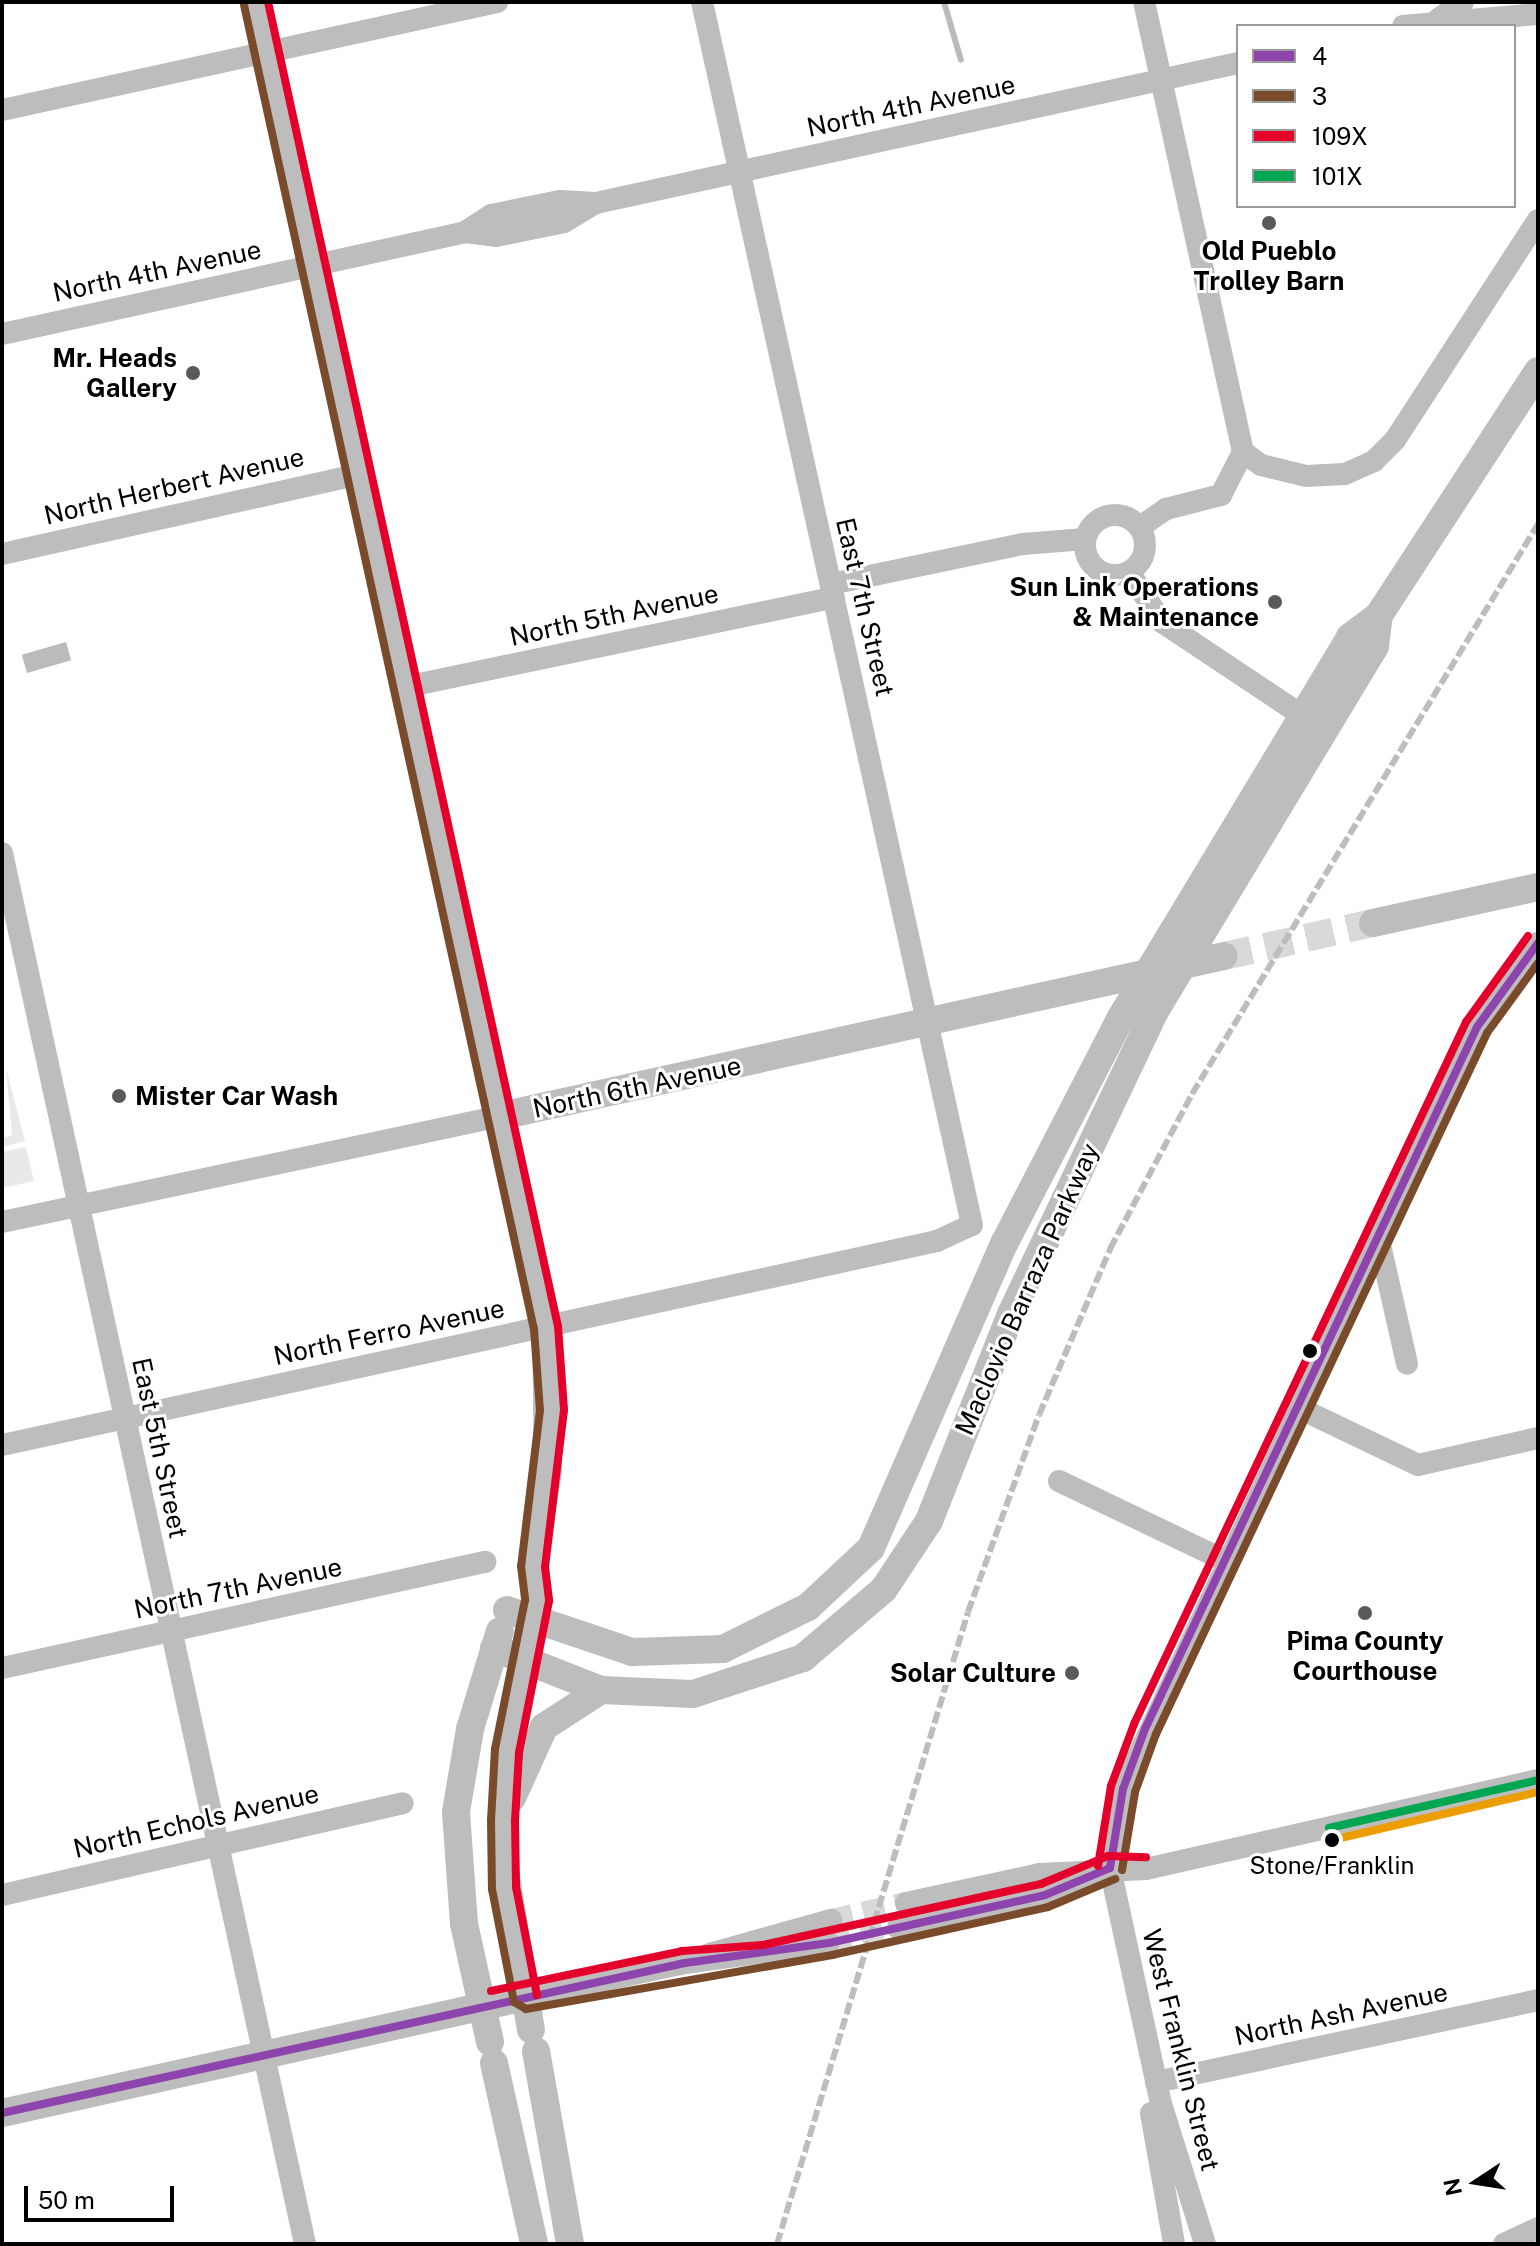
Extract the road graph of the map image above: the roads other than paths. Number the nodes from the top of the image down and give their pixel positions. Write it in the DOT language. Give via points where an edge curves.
graph roads {
  1 [pos="256,2"];
  2 [pos="497,2"];
  3 [pos="702,2"];
  4 [pos="1144,2"];
  5 [pos="1463,2"];
  6 [pos="1538,14"];
  7 [pos="1438,19"];
  8 [pos="1413,24"];
  9 [pos="267,52"];
  10 [pos="1236,63"];
  11 [pos="1160,80"];
  12 [pos="2,110"];
  13 [pos="740,172"];
  14 [pos="1538,220"];
  15 [pos="314,265"];
  16 [pos="2,334"];
  17 [pos="1538,371"];
  18 [pos="1243,452"];
  19 [pos="359,474"];
  20 [pos="1140,527"];
  21 [pos="1085,539"];
  22 [pos="2,554"];
  23 [pos="1129,572"];
  24 [pos="833,591"];
  25 [pos="1379,615"];
  26 [pos="405,687"];
  27 [pos="1300,714"];
  28 [pos="2,853"];
  29 [pos="1538,887"];
  30 [pos="1373,923"];
  31 [pos="1538,943"];
  32 [pos="1224,956"];
  33 [pos="1538,972"];
  34 [pos="1509,979"];
  35 [pos="928,1020"];
  36 [pos="501,1116"];
  37 [pos="81,1205"];
  38 [pos="2,1222"];
  39 [pos="972,1225"];
  40 [pos="1378,1236"];
  41 [pos="546,1327"];
  42 [pos="1407,1364"];
  43 [pos="1299,1408"];
  44 [pos="126,1419"];
  45 [pos="1538,1438"];
  46 [pos="2,1445"];
  47 [pos="1059,1481"];
  48 [pos="1224,1560"];
  49 [pos="486,1562"];
  50 [pos="520,1614"];
  51 [pos="171,1632"];
  52 [pos="494,1648"];
  53 [pos="524,1660"];
  54 [pos="2,1668"];
  55 [pos="601,1690"];
  56 [pos="1538,1780"];
  57 [pos="403,1803"];
  58 [pos="503,1821"];
  59 [pos="218,1843"];
  60 [pos="1110,1868"];
  61 [pos="2,1895"];
  62 [pos="906,1903"];
  63 [pos="831,1920"];
  64 [pos="898,1928"];
  65 [pos="829,1943"];
  66 [pos="685,1963"];
  67 [pos="525,1997"];
  68 [pos="1538,2000"];
  69 [pos="482,2007"];
  70 [pos="1141,2012"];
  71 [pos="265,2054"];
  72 [pos="1156,2082"];
  73 [pos="2,2113"];
  74 [pos="1538,2228"];
  75 [pos="305,2244"];
  76 [pos="534,2244"];
  77 [pos="570,2244"];
  78 [pos="1174,2244"];
  79 [pos="1205,2244"];
  80 [pos="1504,2244"];
  1 -- 9 [label="main road"];
  2 -- 9 [label="street"];
  3 -- 13 [label="street, East 7th Street"];
  4 -- 11 [label="street"];
  5 -- 7 [label="street"];
  6 -- 7 [label="street" via="1497,22"];
  7 -- 8 [label="street"];
  9 -- 12 [label="street"];
  9 -- 15 [label="main road"];
  10 -- 11 [label="street, North 4th Avenue"];
  11 -- 13 [label="street, North 4th Avenue"];
  11 -- 18 [label="street"];
  13 -- 15 [label="street, North 4th Avenue" via="596,203 564,222 496,236 465,232"];
  13 -- 24 [label="street, East 7th Street"];
  14 -- 18 [label="street" via="1395,440 1374,461 1329,477 1285,473"];
  15 -- 16 [label="street, North 4th Avenue"];
  15 -- 19 [label="main road"];
  17 -- 25 [label="main road, Maclovio Barraza Parkway"];
  18 -- 20 [label="street" via="1221,495 1166,509"];
  19 -- 22 [label="street, North Herbert Avenue"];
  19 -- 26 [label="main road"];
  20 -- 21 [label="street" via="1113,514 1094,522"];
  20 -- 23 [label="street" via="1145,547"];
  21 -- 23 [label="street" via="1093,566 1110,575"];
  21 -- 24 [label="street, North 5th Avenue" via="1023,544"];
  23 -- 27 [label="street" via="1162,622"];
  24 -- 26 [label="street, North 5th Avenue"];
  24 -- 35 [label="street, East 7th Street"];
  25 -- 27 [label="main road, Maclovio Barraza Parkway" via="1350,637"];
  25 -- 55 [label="main road, Maclovio Barraza Parkway" via="1375,646 1155,1011 1011,1314 929,1521 884,1589 803,1658 762,1677 693,1694"];
  26 -- 36 [label="main road"];
  27 -- 50 [label="main road, Maclovio Barraza Parkway" via="1120,1019 1005,1242 885,1527 856,1566 808,1607 723,1649 632,1652"];
  28 -- 37 [label="street, East 5th Street"];
  29 -- 30 [label="main road"];
  31 -- 34 [label="street"];
  32 -- 35 [label="main road, North 6th Avenue"];
  33 -- 34 [label="street"];
  34 -- 40 [label="street" via="1477,1027"];
  35 -- 36 [label="main road, North 6th Avenue"];
  35 -- 39 [label="street, East 7th Street"];
  36 -- 37 [label="street, North 6th Avenue"];
  36 -- 41 [label="main road"];
  37 -- 38 [label="street, North 6th Avenue"];
  37 -- 44 [label="street, East 5th Street"];
  39 -- 41 [label="street, North Ferro Avenue" via="937,1241"];
  40 -- 42 [label="street"];
  40 -- 43 [label="street"];
  41 -- 44 [label="street, North Ferro Avenue"];
  41 -- 50 [label="main road" via="552,1410 533,1567"];
  43 -- 45 [label="street" via="1418,1465"];
  43 -- 48 [label="street"];
  44 -- 46 [label="street, North Ferro Avenue"];
  44 -- 51 [label="street, East 5th Street"];
  47 -- 48 [label="street"];
  48 -- 60 [label="street" via="1132,1760"];
  49 -- 51 [label="street, North 7th Avenue"];
  50 -- 52 [label="main road"];
  50 -- 53 [label="main road"];
  51 -- 54 [label="street, North 7th Avenue"];
  51 -- 59 [label="street, East 5th Street"];
  52 -- 53 [label="main road, Maclovio Barraza Parkway"];
  52 -- 69 [label="main road" via="470,1729 456,1812 457,1880"];
  53 -- 55 [label="main road, Maclovio Barraza Parkway"];
  53 -- 58 [label="main road"];
  55 -- 58 [label="main road" via="544,1727"];
  56 -- 60 [label="street" via="1146,1869"];
  57 -- 59 [label="street, North Echols Avenue"];
  58 -- 67 [label="main road" via="504,1888"];
  59 -- 61 [label="street, North Echols Avenue"];
  59 -- 71 [label="street, East 5th Street"];
  60 -- 62 [label="street" via="1040,1874"];
  60 -- 64 [label="street" via="1045,1895"];
  60 -- 70 [label="street, West Franklin Street"];
  63 -- 66 [label="street"];
  65 -- 66 [label="street"];
  66 -- 67 [label="street"];
  67 -- 69 [label="main road"];
  67 -- 77 [label="main road"];
  68 -- 72 [label="street, North Ash Avenue"];
  69 -- 71 [label="main road"];
  69 -- 76 [label="main road"];
  70 -- 72 [label="street, West Franklin Street"];
  70 -- 78 [label="street"];
  71 -- 73 [label="main road"];
  71 -- 75 [label="street, East 5th Street"];
  72 -- 79 [label="street, West Franklin Street"];
  74 -- 80 [label="street"];
}
